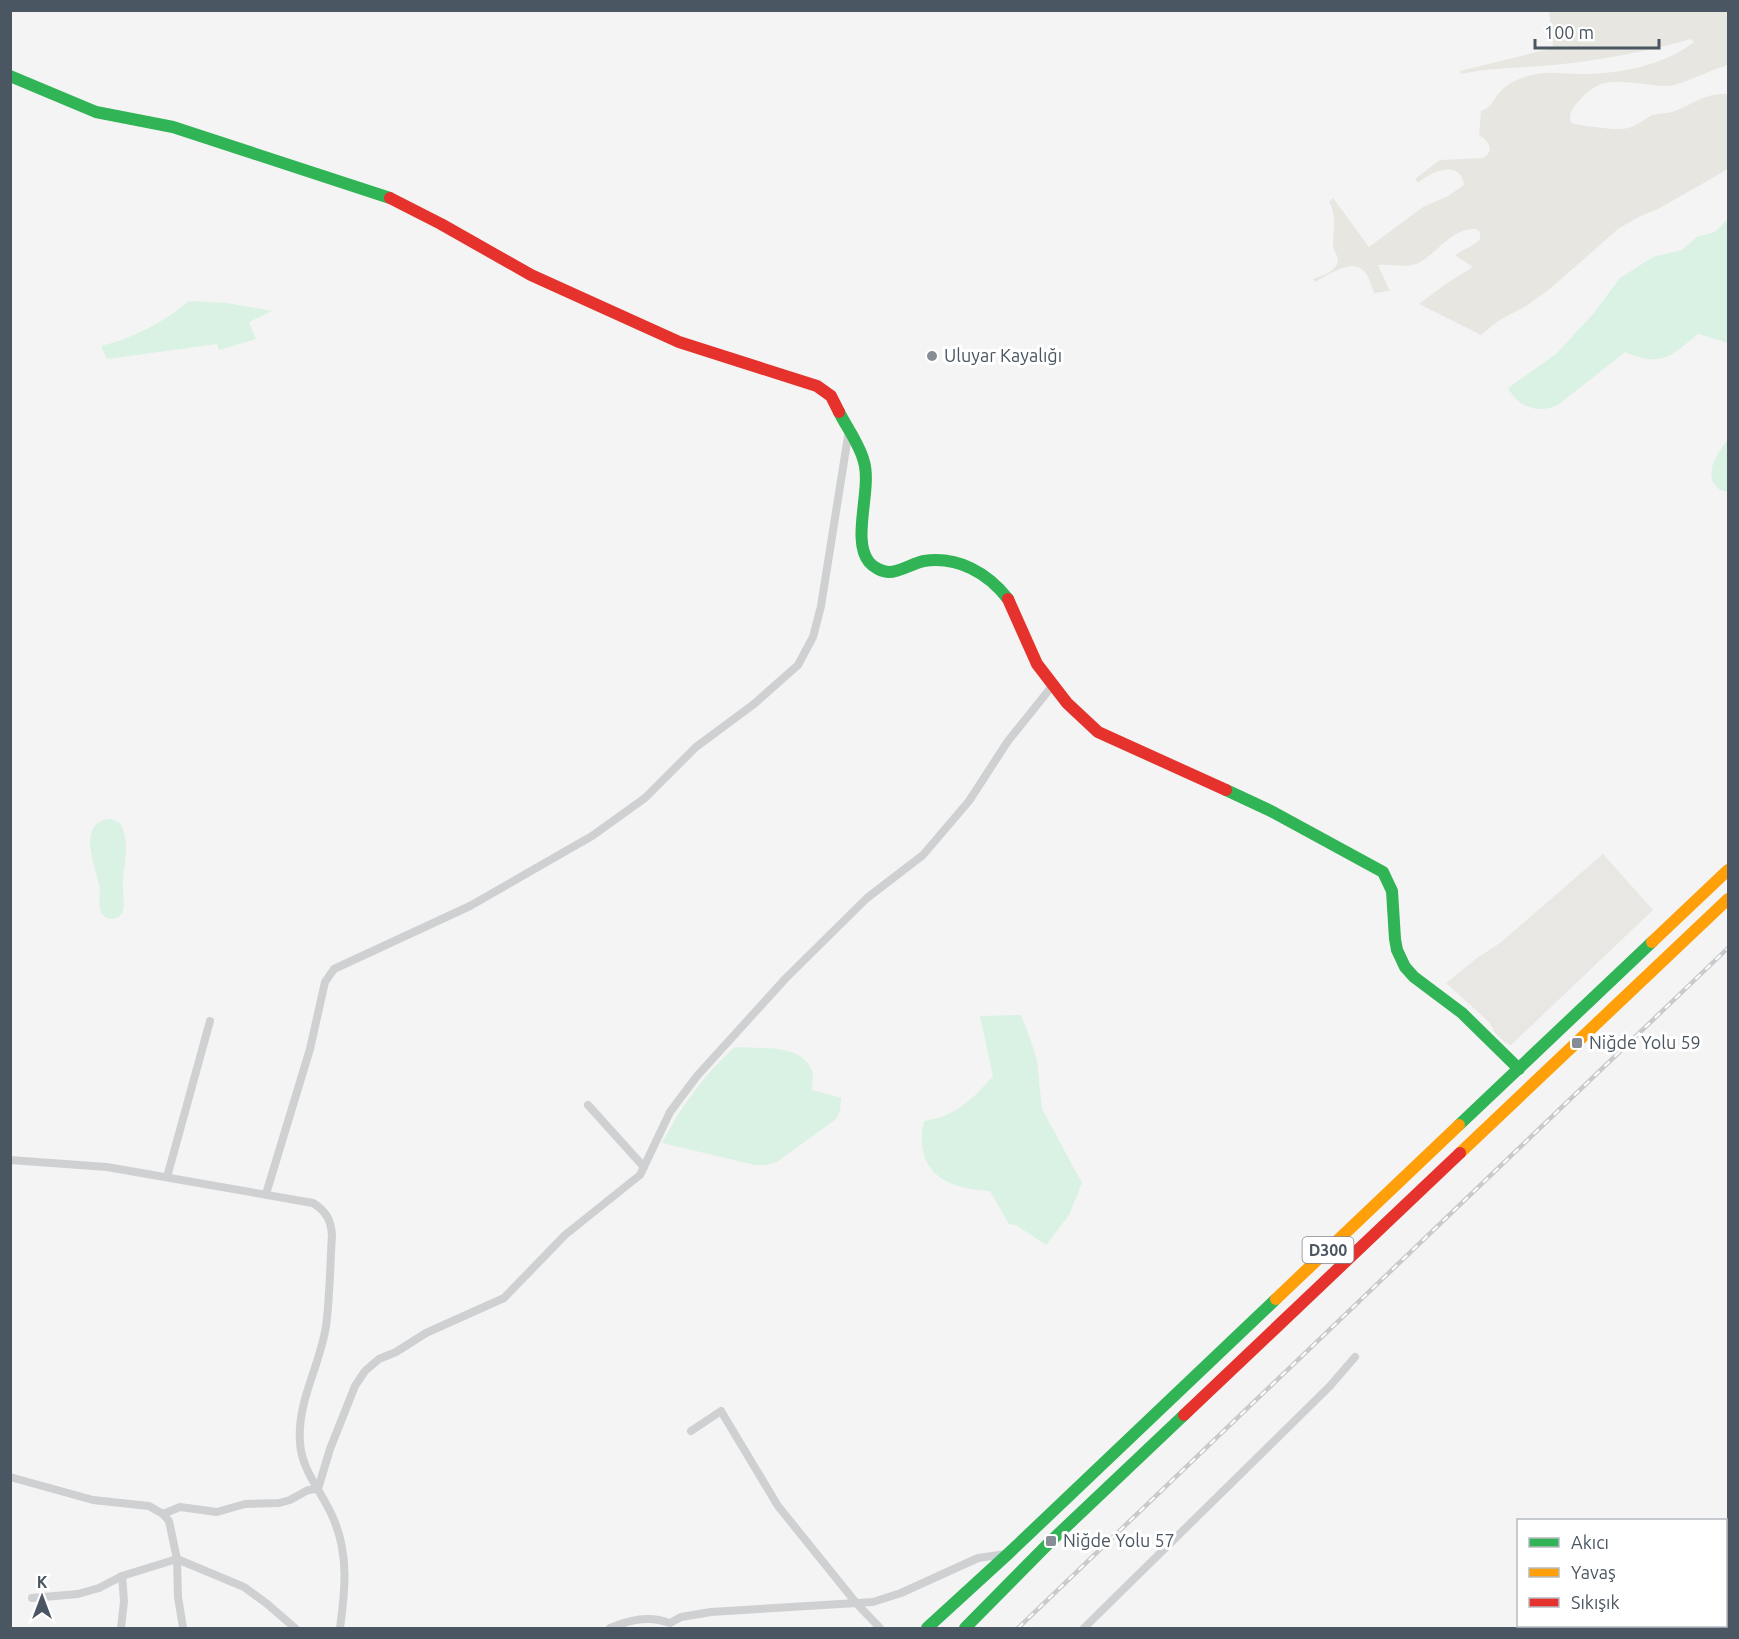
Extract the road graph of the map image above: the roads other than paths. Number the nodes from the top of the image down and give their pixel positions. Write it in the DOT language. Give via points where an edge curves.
graph roads {
  1 [pos="10,76"];
  2 [pos="849,430"];
  3 [pos="1053,685"];
  4 [pos="1728,870"];
  5 [pos="1728,899"];
  6 [pos="210,1021"];
  7 [pos="1519,1069"];
  8 [pos="588,1105"];
  9 [pos="10,1160"];
  10 [pos="644,1167"];
  11 [pos="168,1177"];
  12 [pos="266,1194"];
  13 [pos="1355,1357"];
  14 [pos="691,1431"];
  15 [pos="10,1477"];
  16 [pos="318,1489"];
  17 [pos="163,1514"];
  18 [pos="1009,1553"];
  19 [pos="177,1559"];
  20 [pos="122,1576"];
  21 [pos="32,1598"];
  22 [pos="857,1604"];
  23 [pos="670,1623"];
  24 [pos="291,1628"];
  25 [pos="121,1629"];
  26 [pos="183,1629"];
  27 [pos="340,1629"];
  28 [pos="610,1629"];
  29 [pos="679,1629"];
  30 [pos="880,1629"];
  31 [pos="927,1629"];
  32 [pos="965,1629"];
  33 [pos="1084,1629"];
  1 -- 2 [label="main road" via="96,112 173,127 389,198 531,275 679,342 817,386 831,396"];
  2 -- 3 [label="main road" via="864,461 867,487 861,512 862,537 868,561 889,572 924,561 952,561 975,569 997,585 1008,601 1037,664"];
  2 -- 12 [label="street" via="821,606 813,637 798,665 696,747 645,798 592,836 470,906 334,969 325,982 310,1049"];
  3 -- 7 [label="main road" via="1098,732 1271,811 1383,872 1391,884 1395,946 1401,962 1413,978 1442,997"];
  3 -- 10 [label="street" via="1008,741 969,801 923,855 867,898 755,1010 697,1076 670,1112"];
  4 -- 7 [label="main road, D300"];
  5 -- 32 [label="main road, D300" via="1051,1541"];
  6 -- 11 [label="street"];
  7 -- 18 [label="main road, D300"];
  8 -- 10 [label="street"];
  9 -- 11 [label="street" via="107,1167"];
  10 -- 16 [label="street" via="640,1175 565,1235 504,1298 426,1333 365,1371 355,1386"];
  11 -- 12 [label="street"];
  12 -- 16 [label="street" via="313,1203 331,1225 326,1328 300,1420 304,1464"];
  13 -- 33 [label="street"];
  14 -- 22 [label="street" via="721,1411 778,1506"];
  15 -- 17 [label="street" via="93,1500 149,1506"];
  16 -- 17 [label="street" via="279,1503 245,1504 217,1512 180,1507"];
  16 -- 27 [label="street" via="335,1521 345,1564"];
  17 -- 19 [label="street" via="169,1521"];
  18 -- 22 [label="street" via="978,1558 902,1593"];
  18 -- 31 [label="main road, D300"];
  19 -- 20 [label="street"];
  19 -- 24 [label="street" via="244,1587"];
  19 -- 26 [label="street"];
  20 -- 21 [label="street" via="78,1594"];
  20 -- 25 [label="street"];
  22 -- 23 [label="street" via="711,1612"];
  22 -- 30 [label="street"];
  23 -- 28 [label="street" via="638,1619"];
  23 -- 29 [label="street"];
}
